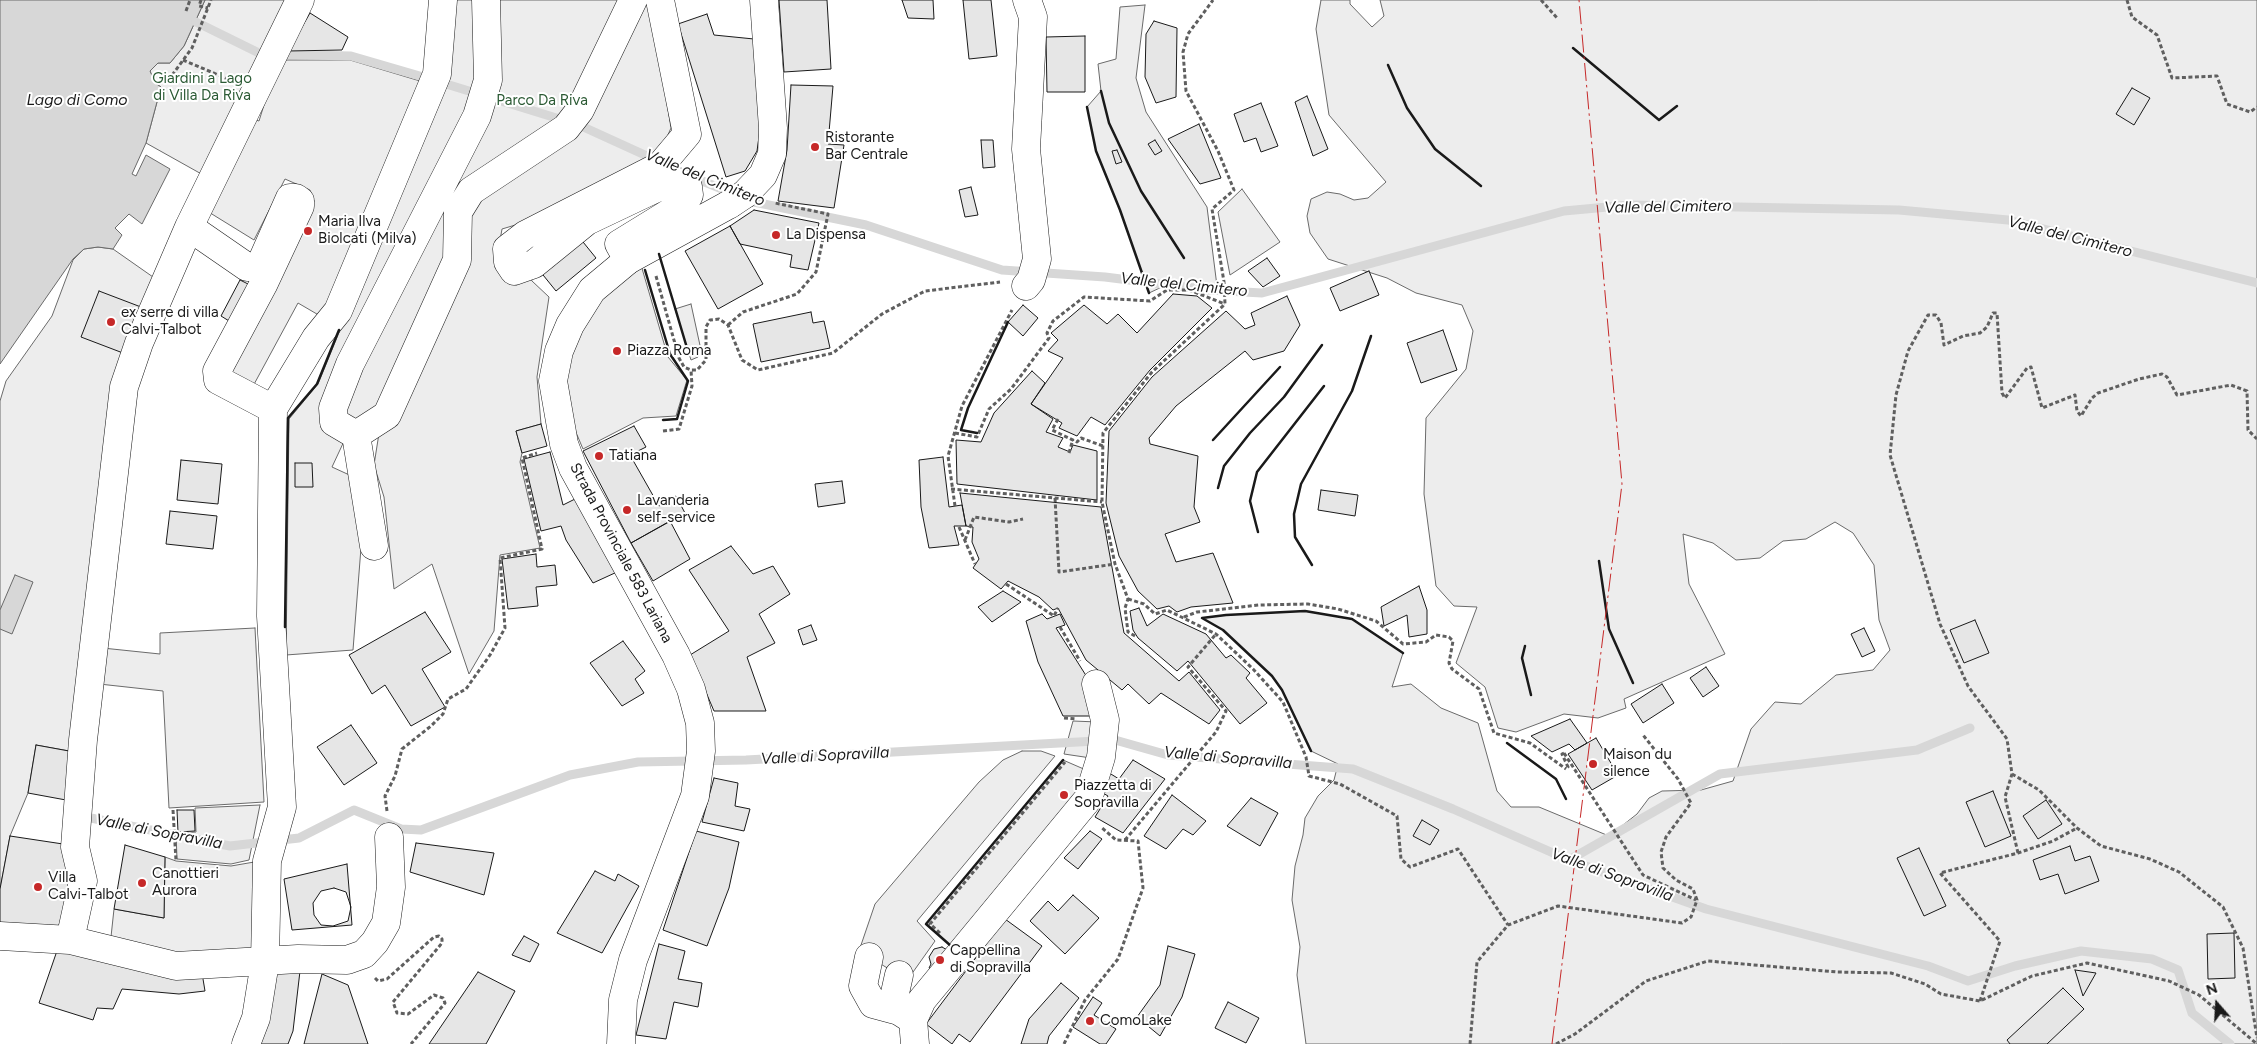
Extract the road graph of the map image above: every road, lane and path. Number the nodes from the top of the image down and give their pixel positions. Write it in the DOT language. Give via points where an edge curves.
graph roads {
  1 [pos="190,0"];
  2 [pos="201,0"];
  3 [pos="211,0"];
  4 [pos="300,0"];
  5 [pos="442,0"];
  6 [pos="486,0"];
  7 [pos="633,0"];
  8 [pos="660,0"];
  9 [pos="764,0"];
  10 [pos="1027,0"];
  11 [pos="1213,0"];
  12 [pos="1541,0"];
  13 [pos="2127,0"];
  14 [pos="208,8"];
  15 [pos="186,11"];
  16 [pos="1558,19"];
  17 [pos="183,60"];
  18 [pos="162,73"];
  19 [pos="231,81"];
  20 [pos="2257,107"];
  21 [pos="773,203"];
  22 [pos="189,228"];
  23 [pos="638,254"];
  24 [pos="1031,275"];
  25 [pos="1225,304"];
  26 [pos="728,325"];
  27 [pos="691,370"];
  28 [pos="272,409"];
  29 [pos="1058,419"];
  30 [pos="663,431"];
  31 [pos="955,433"];
  32 [pos="356,435"];
  33 [pos="1073,439"];
  34 [pos="2257,439"];
  35 [pos="1103,446"];
  36 [pos="1069,453"];
  37 [pos="522,458"];
  38 [pos="952,489"];
  39 [pos="1055,498"];
  40 [pos="1102,502"];
  41 [pos="955,506"];
  42 [pos="1023,518"];
  43 [pos="959,527"];
  44 [pos="965,540"];
  45 [pos="374,546"];
  46 [pos="975,564"];
  47 [pos="1115,564"];
  48 [pos="1006,584"];
  49 [pos="1128,599"];
  50 [pos="1058,608"];
  51 [pos="1184,617"];
  52 [pos="1060,627"];
  53 [pos="1216,634"];
  54 [pos="1135,636"];
  55 [pos="1096,684"];
  56 [pos="1643,735"];
  57 [pos="1065,762"];
  58 [pos="2012,774"];
  59 [pos="386,806"];
  60 [pos="1079,809"];
  61 [pos="173,810"];
  62 [pos="2077,828"];
  63 [pos="389,837"];
  64 [pos="1125,840"];
  65 [pos="2018,853"];
  66 [pos="176,861"];
  67 [pos="1697,900"];
  68 [pos="1508,925"];
  69 [pos="0,936"];
  70 [pos="70,940"];
  71 [pos="962,951"];
  72 [pos="868,957"];
  73 [pos="265,962"];
  74 [pos="370,974"];
  75 [pos="899,975"];
  76 [pos="1980,1000"];
  77 [pos="909,1025"];
  78 [pos="2257,1038"];
  79 [pos="246,1044"];
  80 [pos="411,1044"];
  81 [pos="621,1044"];
  82 [pos="1064,1044"];
  83 [pos="1470,1044"];
  84 [pos="1556,1044"];
  85 [pos="2257,1044"];
  1 -- 15 [label="path"];
  2 -- 14 [label="path" via="199,6"];
  3 -- 14 [label="path"];
  4 -- 22 [label="street"];
  5 -- 28 [label="street" via="434,80 338,311 316,338"];
  6 -- 32 [label="street" via="488,80 479,111 405,262 350,364 333,408 334,422"];
  7 -- 32 [label="street" via="573,119 471,191 458,212 457,260 387,414"];
  8 -- 23 [label="street" via="688,134 666,159 525,235 507,249 508,262 514,271 534,264 587,221 669,182 679,182 688,187 689,195 684,204 619,244"];
  9 -- 23 [label="street, Strada Provinciale 583 Lariana" via="773,128 772,154 763,175 738,199"];
  10 -- 24 [label="street" via="1033,17 1026,149"];
  11 -- 25 [label="path" via="1188,34 1183,52 1186,91 1218,151 1234,190 1212,209"];
  12 -- 16 [label="path"];
  13 -- 20 [label="path" via="2132,18 2157,35 2172,78 2217,76 2227,104 2250,112"];
  14 -- 17 [label="path" via="192,48"];
  17 -- 18 [label="path" via="170,78"];
  17 -- 19 [label="path"];
  21 -- 26 [label="path" via="828,214 816,272 797,294 743,312"];
  22 -- 28 [label="street" via="248,267 255,267 262,261 290,198 300,201 263,285 217,370 218,380"];
  22 -- 70 [label="street" via="139,343 124,387 83,740 75,847 83,881"];
  23 -- 27 [label="path" via="679,358 684,367"];
  23 -- 81 [label="street, Strada Provinciale 583 Lariana" via="592,290 570,325 559,351 553,381 564,444 573,468 676,655 691,689 700,723 700,778 633,960 623,1000"];
  24 -- 26 [label="path" via="925,291 882,314 833,353 758,370 742,360"];
  24 -- 31 [label="path" via="962,406"];
  25 -- 31 [label="path" via="1189,290 1167,290 1150,301 1084,297 1053,321 1047,333 1049,338 1011,388 989,410 978,437"];
  25 -- 35 [label="path" via="1152,372 1103,433"];
  26 -- 27 [label="path" via="719,319 710,320 706,328 706,360 697,370"];
  27 -- 30 [label="path" via="692,386 679,429"];
  28 -- 73 [label="street" via="271,616 282,808 267,862"];
  29 -- 33 [label="path" via="1052,430"];
  31 -- 38 [label="path" via="948,456"];
  32 -- 45 [label="street"];
  33 -- 35 [label="path" via="1077,442 1081,438"];
  33 -- 36 [label="path"];
  34 -- 58 [label="path" via="2248,430 2247,391 2231,385 2177,395 2162,374 2139,378 2098,393 2081,416 2075,395 2042,408 2031,367 2005,398 2002,393 1997,313 1993,313 1987,327 1980,333 1963,336 1944,345 1941,323 1936,315 1928,315 1908,351 1898,386 1890,455 1940,624 1968,686 2007,739"];
  35 -- 40 [label="path"];
  37 -- 59 [label="path" via="542,549 500,558 505,628 466,689 448,699 443,714 402,749 395,776 385,796"];
  38 -- 39 [label="path"];
  38 -- 41 [label="path"];
  39 -- 40 [label="path"];
  39 -- 47 [label="path" via="1059,572"];
  40 -- 47 [label="path"];
  42 -- 44 [label="path" via="1009,522 974,517"];
  43 -- 44 [label="path"];
  44 -- 46 [label="path"];
  47 -- 49 [label="path"];
  48 -- 50 [label="path" via="1054,616"];
  49 -- 51 [label="path" via="1144,604 1155,614 1167,610"];
  49 -- 54 [label="path" via="1125,608 1128,632"];
  51 -- 53 [label="path"];
  51 -- 67 [label="path" via="1197,612 1259,605 1308,604 1376,621 1402,644 1426,642 1436,635 1449,637 1453,641 1449,663 1452,669 1479,689 1494,733 1530,743 1566,769 1564,753 1643,876"];
  52 -- 55 [label="path"];
  53 -- 64 [label="path" via="1188,667 1226,711 1216,732"];
  53 -- 68 [label="path" via="1282,702 1306,757 1308,776 1340,784 1397,816 1401,859 1410,867 1458,849"];
  55 -- 60 [label="street" via="1105,720 1101,757 1088,798"];
  56 -- 67 [label="path" via="1678,779 1690,803 1666,837 1660,852 1663,868 1693,890"];
  57 -- 71 [label="path" via="930,924"];
  58 -- 62 [label="path" via="2039,790"];
  58 -- 65 [label="path" via="2005,797"];
  60 -- 64 [label="path" via="1116,840"];
  60 -- 71 [label="street"];
  61 -- 66 [label="path"];
  62 -- 65 [label="path" via="2053,841"];
  62 -- 78 [label="path" via="2101,846 2150,859 2179,872 2223,907 2243,948"];
  63 -- 73 [label="street" via="390,886 386,922 364,954 347,960"];
  64 -- 82 [label="path" via="1138,841 1144,888 1118,959 1085,1000"];
  65 -- 76 [label="path" via="1940,873 2000,941"];
  67 -- 68 [label="path" via="1691,918 1682,923 1558,906"];
  68 -- 83 [label="path" via="1477,962"];
  69 -- 70 [label="street"];
  70 -- 73 [label="street" via="176,966"];
  71 -- 77 [label="street" via="922,1000"];
  72 -- 77 [label="street" via="863,986 873,1004"];
  73 -- 79 [label="street" via="256,1018"];
  74 -- 80 [label="path" via="378,981 387,979 434,937 442,939 393,1002 397,1013 408,1014 434,995 443,998 445,1003"];
  75 -- 77 [label="street" via="895,993"];
  76 -- 84 [label="path" via="1941,994 1925,984 1891,974 1708,961 1646,981 1575,1034"];
  76 -- 85 [label="path" via="2032,976 2088,964 2169,981 2200,995"];
}
